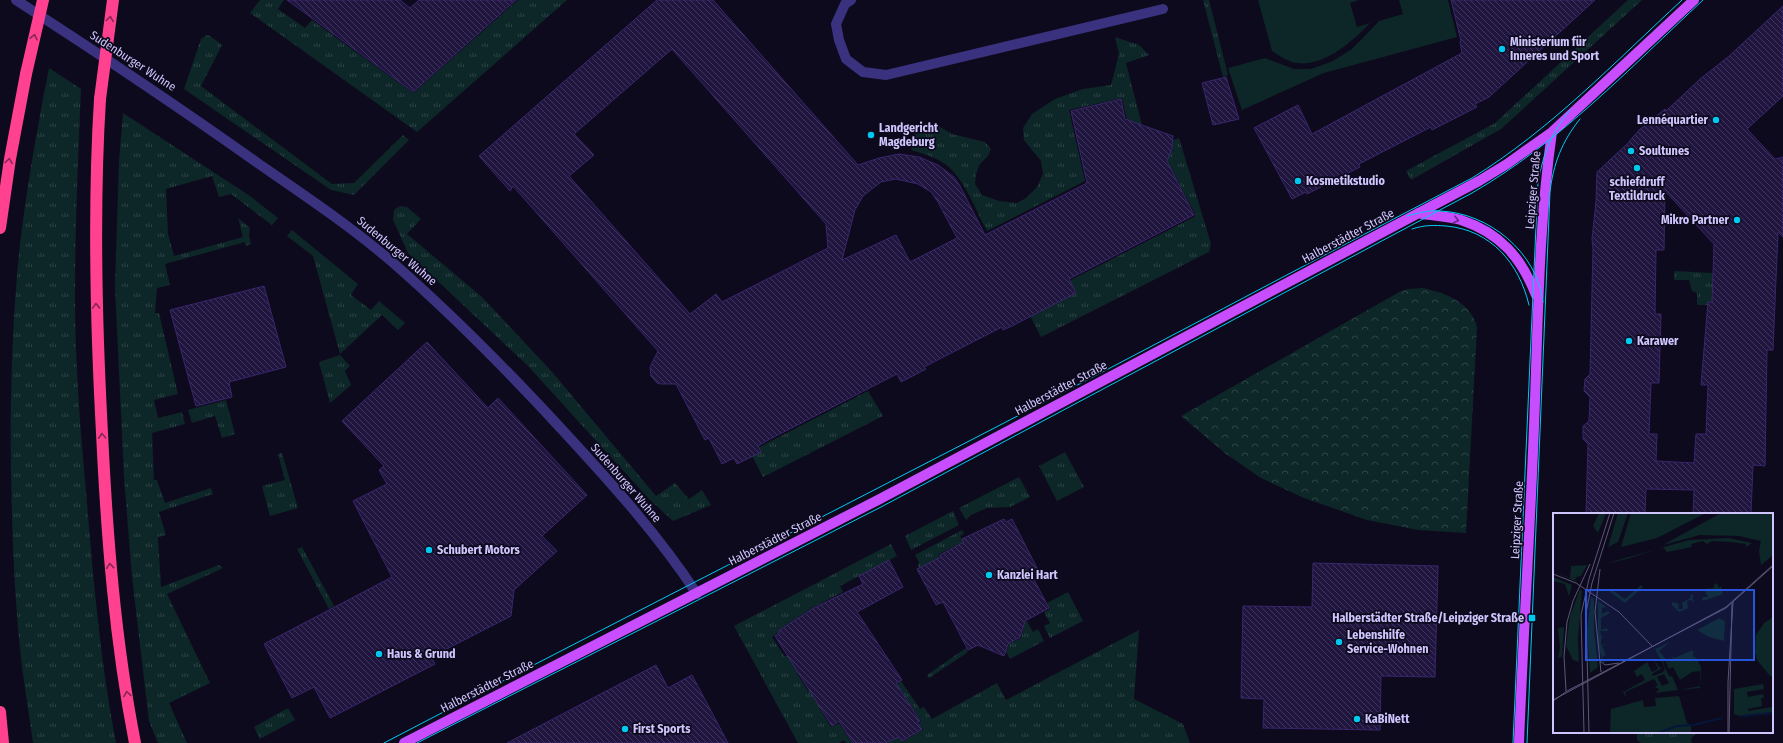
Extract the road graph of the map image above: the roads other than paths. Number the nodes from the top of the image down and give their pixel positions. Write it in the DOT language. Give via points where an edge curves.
graph roads {
  1 [pos="16,0"];
  2 [pos="43,0"];
  3 [pos="113,0"];
  4 [pos="851,0"];
  5 [pos="1694,0"];
  6 [pos="1163,9"];
  7 [pos="1552,132"];
  8 [pos="1418,213"];
  9 [pos="0,228"];
  10 [pos="1538,298"];
  11 [pos="697,594"];
  12 [pos="0,712"];
  13 [pos="136,740"];
  14 [pos="3,743"];
  15 [pos="404,743"];
  16 [pos="1519,743"];
  1 -- 11 [label="street, Sudenburger Wuhne" via="159,94 342,223 391,261 514,378 618,491"];
  9 -- 2 [label="highway, one-way, bridge" via="26,74"];
  13 -- 3 [label="highway, one-way, bridge" via="113,594 100,393 95,232 100,99"];
  4 -- 6 [label="street" via="845,4 836,24 846,59 863,72 886,75"];
  5 -- 7 [label="main road, Halberstädter Straße"];
  7 -- 8 [label="main road, Halberstädter Straße" via="1493,173"];
  7 -- 10 [label="main road, Leipziger Straße" via="1545,190"];
  8 -- 10 [label="main road, Leipziger Straße, one-way" via="1460,220 1495,236 1511,250"];
  8 -- 11 [label="main road, Halberstädter Straße"];
  10 -- 16 [label="main road, Leipziger Straße" via="1531,516"];
  11 -- 15 [label="main road, Halberstädter Straße"];
  12 -- 14 [label="highway"];
}
